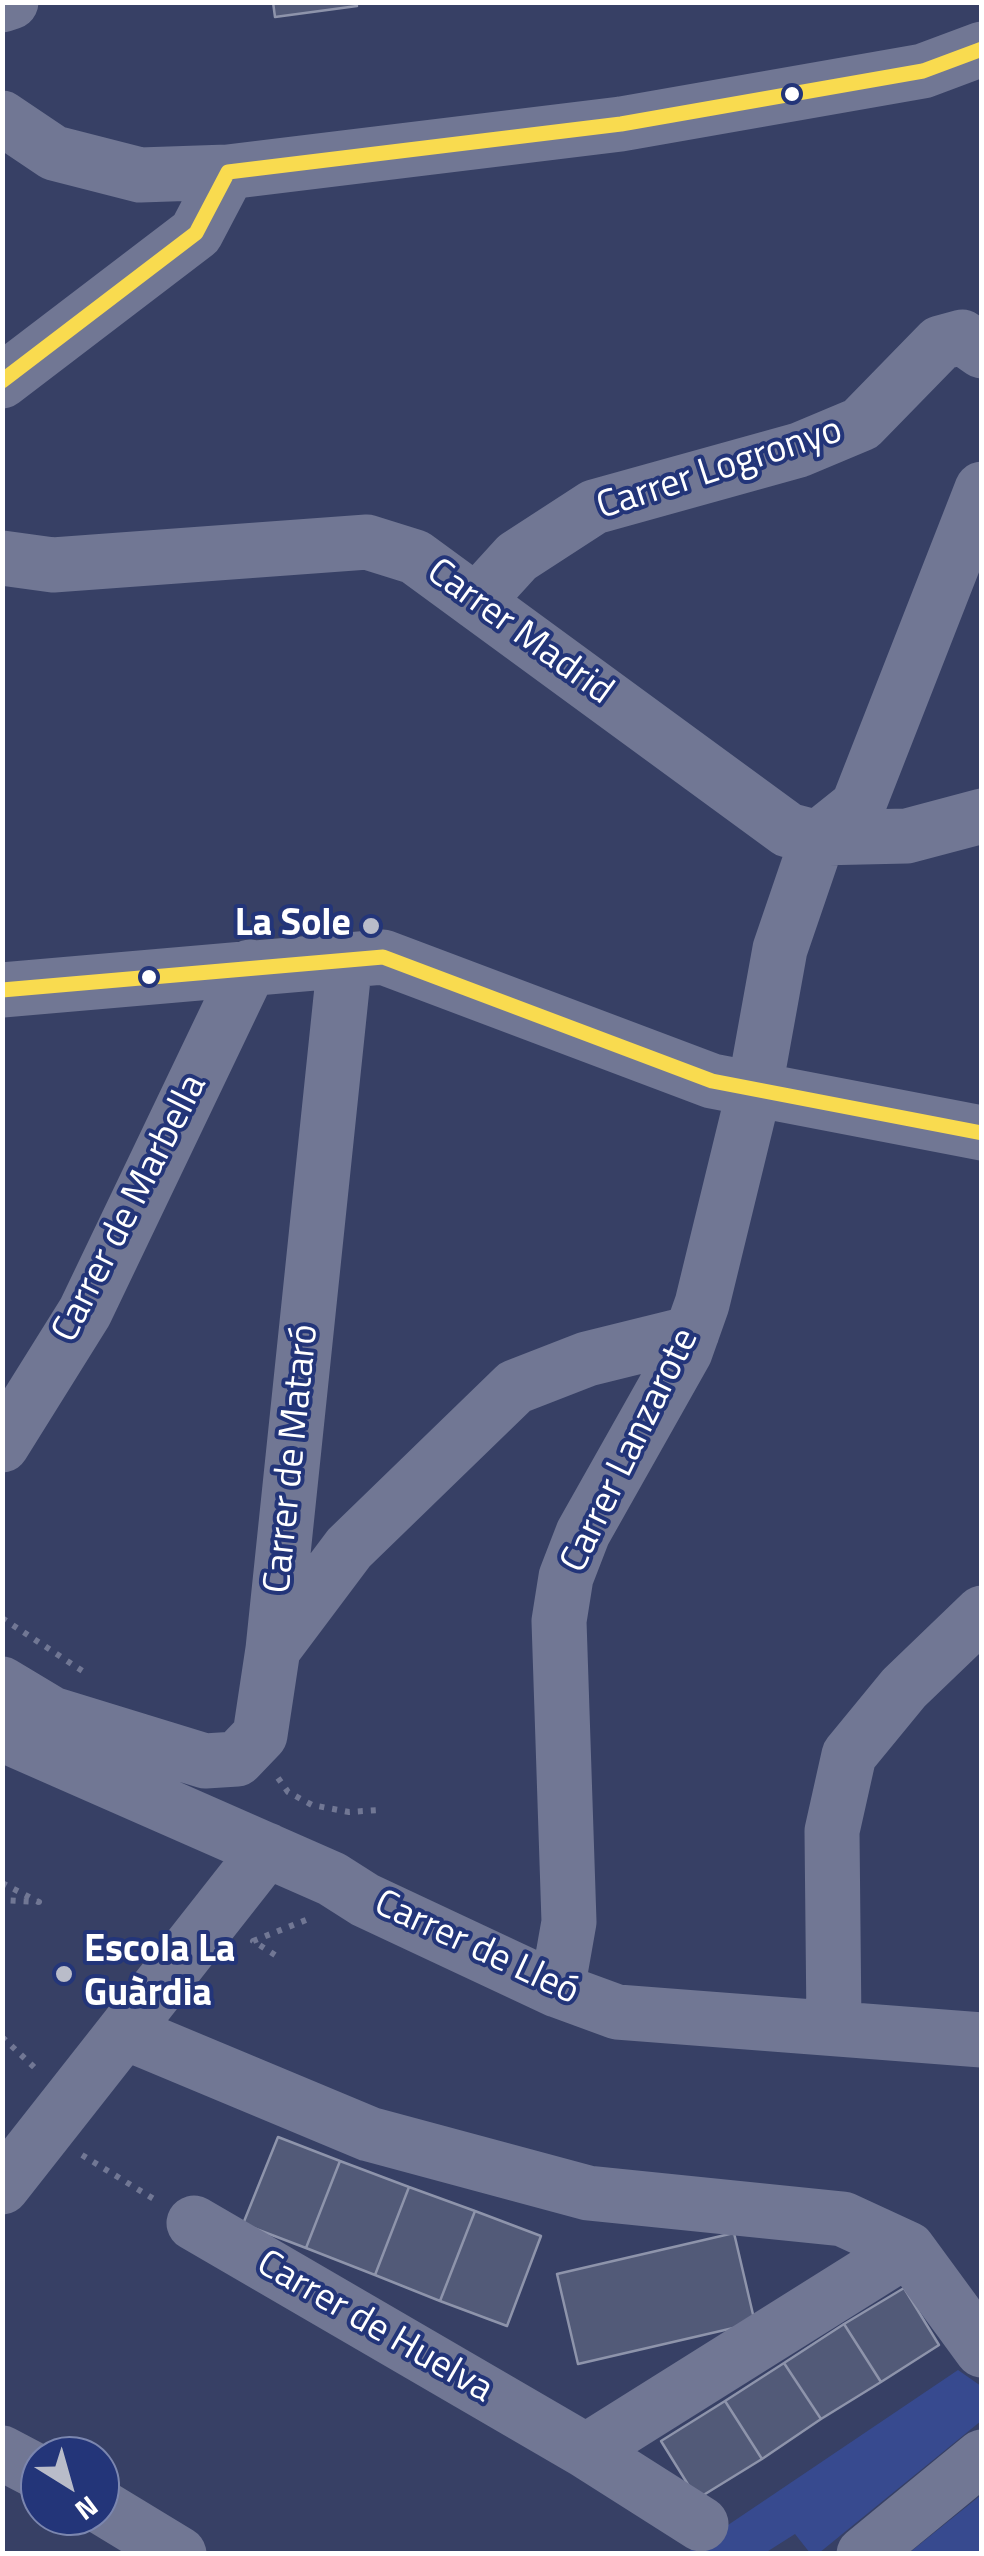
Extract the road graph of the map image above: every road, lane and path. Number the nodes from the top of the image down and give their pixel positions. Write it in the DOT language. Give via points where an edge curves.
graph roads {
  1 [pos="11,2"];
  2 [pos="2,6"];
  3 [pos="982,49"];
  4 [pos="2,118"];
  5 [pos="228,172"];
  6 [pos="972,344"];
  7 [pos="2,381"];
  8 [pos="982,489"];
  9 [pos="2,558"];
  10 [pos="476,602"];
  11 [pos="982,816"];
  12 [pos="818,838"];
  13 [pos="345,959"];
  14 [pos="250,968"];
  15 [pos="2,990"];
  16 [pos="755,1087"];
  17 [pos="982,1133"];
  18 [pos="692,1333"];
  19 [pos="2,1445"];
  20 [pos="982,1613"];
  21 [pos="2,1618"];
  22 [pos="273,1649"];
  23 [pos="88,1674"];
  24 [pos="2,1684"];
  25 [pos="28,1706"];
  26 [pos="2,1734"];
  27 [pos="249,1746"];
  28 [pos="380,1810"];
  29 [pos="267,1850"];
  30 [pos="2,1883"];
  31 [pos="2,1900"];
  32 [pos="365,1900"];
  33 [pos="274,1955"];
  34 [pos="557,1990"];
  35 [pos="834,2026"];
  36 [pos="127,2033"];
  37 [pos="2,2037"];
  38 [pos="982,2040"];
  39 [pos="40,2073"];
  40 [pos="47,2133"];
  41 [pos="2,2187"];
  42 [pos="194,2224"];
  43 [pos="908,2249"];
  44 [pos="982,2350"];
  45 [pos="586,2451"];
  46 [pos="982,2457"];
  47 [pos="120,2518"];
  48 [pos="702,2524"];
  49 [pos="179,2554"];
  50 [pos="864,2554"];
  1 -- 2 [label="street"];
  3 -- 5 [label="street" via="923,72 621,124"];
  4 -- 5 [label="street" via="54,152 140,175"];
  5 -- 7 [label="street" via="196,233"];
  6 -- 10 [label="street, Carrer Logronyo" via="940,343 862,424 799,450 594,507 517,556"];
  8 -- 12 [label="street" via="858,806"];
  9 -- 10 [label="street, Carrer Madrid" via="53,565 367,542 414,557"];
  10 -- 12 [label="street, Carrer Madrid" via="788,830"];
  11 -- 12 [label="street" via="907,836"];
  12 -- 16 [label="street, Carrer Lanzarote" via="780,950"];
  13 -- 14 [label="street"];
  13 -- 16 [label="street" via="383,957 712,1081"];
  13 -- 22 [label="street, Carrer de Mataró"];
  14 -- 15 [label="street"];
  14 -- 19 [label="street, Carrer de Marbella" via="85,1312"];
  16 -- 17 [label="street"];
  16 -- 18 [label="street, Carrer Lanzarote"];
  18 -- 22 [label="street" via="587,1359 515,1387 349,1548"];
  18 -- 34 [label="street, Carrer Lanzarote" via="583,1533 566,1577 560,1621 569,1922"];
  20 -- 35 [label="street" via="904,1688 849,1755 832,1831"];
  21 -- 23 [label="path"];
  22 -- 27 [label="street, Carrer de Mataró" via="260,1735"];
  24 -- 25 [label="street"];
  25 -- 27 [label="street" via="205,1761 238,1759"];
  26 -- 29 [label="street, Carrer de Lleó"];
  27 -- 28 [label="path" via="288,1792 312,1805"];
  29 -- 32 [label="street, Carrer de Lleó"];
  29 -- 36 [label="street"];
  30 -- 31 [label="path" via="40,1902"];
  32 -- 33 [label="path" via="341,1915 311,1918 253,1941"];
  32 -- 34 [label="street, Carrer de Lleó"];
  34 -- 35 [label="street, Carrer de Lleó" via="618,2012"];
  35 -- 38 [label="street, Carrer de Lleó"];
  36 -- 40 [label="street"];
  36 -- 43 [label="street" via="369,2134 588,2193 843,2219"];
  37 -- 39 [label="path"];
  40 -- 41 [label="street"];
  40 -- 42 [label="path"];
  42 -- 45 [label="street, Carrer de Huelva"];
  43 -- 44 [label="street"];
  43 -- 45 [label="street"];
  45 -- 48 [label="street, Carrer de Huelva"];
  46 -- 50 [label="street"];
  47 -- 49 [label="street"];
}
